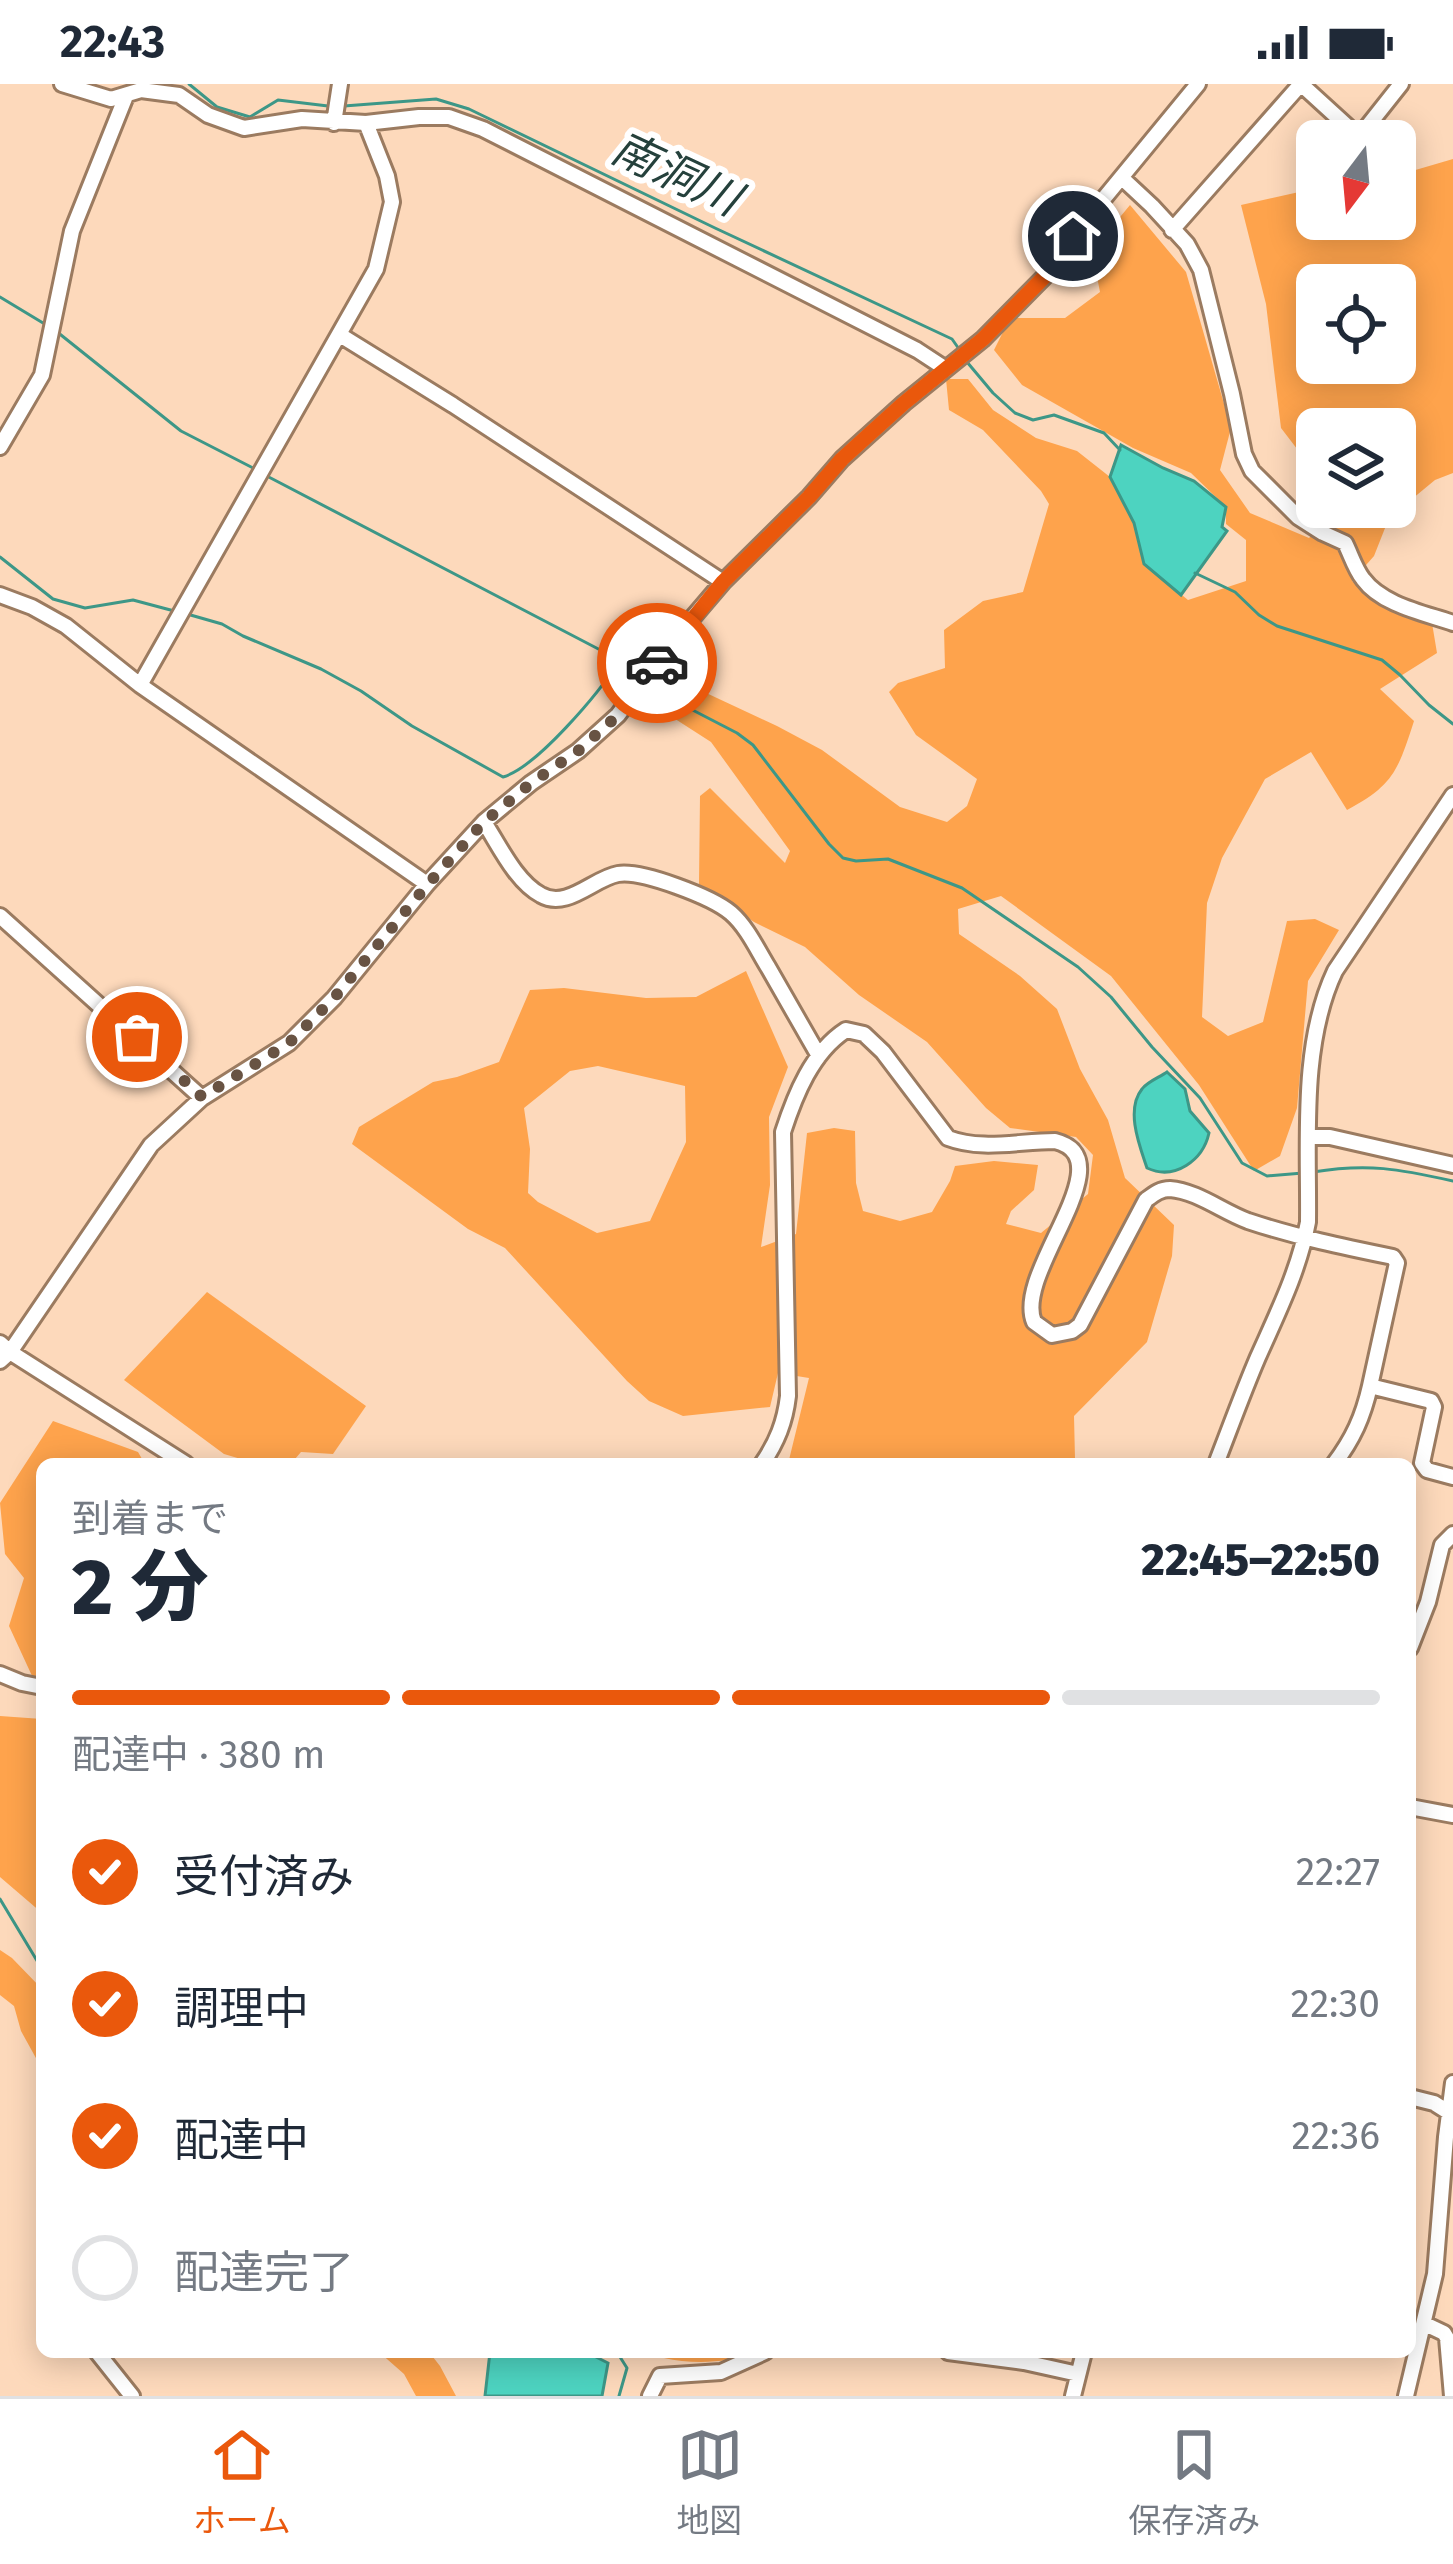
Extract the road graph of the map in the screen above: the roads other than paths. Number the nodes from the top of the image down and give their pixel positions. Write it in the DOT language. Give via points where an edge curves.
graph roads {
  1 [pos="62,84"];
  2 [pos="340,84"];
  3 [pos="1198,84"];
  4 [pos="1401,84"];
  5 [pos="1300,85"];
  6 [pos="126,96"];
  7 [pos="334,123"];
  8 [pos="366,123"];
  9 [pos="1122,178"];
  10 [pos="1172,230"];
  11 [pos="340,335"];
  12 [pos="946,369"];
  13 [pos="0,447"];
  14 [pos="723,582"];
  15 [pos="0,595"];
  16 [pos="1453,623"];
  17 [pos="140,685"];
  18 [pos="1453,795"];
  19 [pos="484,822"];
  20 [pos="428,884"];
  21 [pos="0,916"];
  22 [pos="819,1056"];
  23 [pos="202,1097"];
  24 [pos="1310,1137"];
  25 [pos="1453,1165"];
  26 [pos="1305,1238"];
  27 [pos="3,1352"];
  28 [pos="1370,1386"];
  29 [pos="176,1458"];
  30 [pos="766,1458"];
  31 [pos="1218,1458"];
  32 [pos="1338,1458"];
  33 [pos="1453,1477"];
  34 [pos="1453,1534"];
  35 [pos="1416,1633"];
  36 [pos="0,1674"];
  37 [pos="36,1686"];
  38 [pos="1416,1808"];
  39 [pos="1453,1815"];
  40 [pos="1453,2083"];
  41 [pos="1416,2098"];
  42 [pos="1450,2115"];
  43 [pos="1425,2324"];
  44 [pos="102,2358"];
  45 [pos="752,2358"];
  46 [pos="994,2358"];
  47 [pos="1082,2358"];
  48 [pos="1452,2368"];
  49 [pos="1078,2374"];
  50 [pos="132,2396"];
  51 [pos="650,2396"];
  52 [pos="1072,2396"];
  53 [pos="1406,2396"];
  54 [pos="1453,2396"];
  1 -- 6 [label="street"];
  2 -- 7 [label="street"];
  3 -- 9 [label="street"];
  4 -- 5 [label="street" via="1359,137"];
  5 -- 10 [label="street"];
  6 -- 7 [label="street" via="179,95 244,128"];
  6 -- 13 [label="street" via="72,231 42,375"];
  7 -- 8 [label="street"];
  8 -- 11 [label="street" via="392,202 376,269"];
  8 -- 12 [label="street" via="449,117 483,129"];
  9 -- 10 [label="street"];
  9 -- 12 [label="street" via="1056,265"];
  10 -- 16 [label="street" via="1201,270 1252,471 1298,517 1345,543 1372,589"];
  11 -- 14 [label="street"];
  11 -- 17 [label="street"];
  12 -- 14 [label="street" via="842,459"];
  14 -- 19 [label="street" via="618,715"];
  15 -- 17 [label="street" via="67,626"];
  17 -- 20 [label="street"];
  18 -- 24 [label="street" via="1324,993"];
  19 -- 20 [label="street"];
  19 -- 22 [label="street" via="525,883 553,900 628,872 723,907 751,938"];
  20 -- 23 [label="street" via="289,1043"];
  21 -- 23 [label="street"];
  22 -- 26 [label="street" via="846,1030 864,1034 948,1138 1055,1142 1074,1151 1079,1182 1030,1303 1034,1322 1052,1334 1079,1325 1136,1216 1159,1190"];
  22 -- 30 [label="street" via="783,1132 788,1396"];
  23 -- 27 [label="street" via="151,1145"];
  24 -- 25 [label="street"];
  24 -- 26 [label="street"];
  26 -- 28 [label="street" via="1397,1263"];
  26 -- 31 [label="street"];
  27 -- 29 [label="street"];
  28 -- 32 [label="street"];
  28 -- 33 [label="street" via="1432,1401 1422,1463"];
  34 -- 35 [label="street" via="1442,1545"];
  36 -- 37 [label="street"];
  38 -- 39 [label="street"];
  40 -- 42 [label="street"];
  41 -- 42 [label="street"];
  42 -- 43 [label="street"];
  43 -- 48 [label="street" via="1444,2332"];
  43 -- 53 [label="street"];
  44 -- 50 [label="street"];
  45 -- 51 [label="street" via="722,2372 660,2376"];
  46 -- 49 [label="street"];
  47 -- 49 [label="street"];
  48 -- 54 [label="street"];
  49 -- 52 [label="street"];
}
